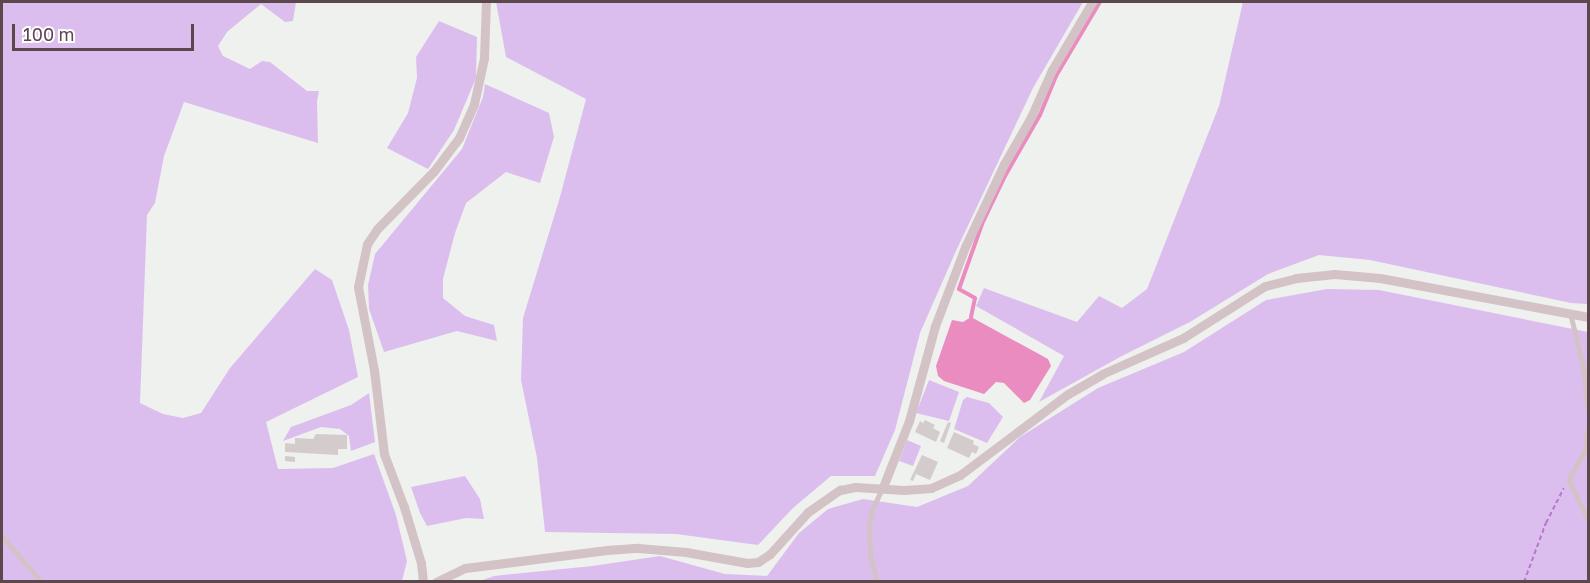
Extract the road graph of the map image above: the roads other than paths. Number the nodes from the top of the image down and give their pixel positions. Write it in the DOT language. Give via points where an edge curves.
graph roads {
  1 [pos="486,2"];
  2 [pos="1092,2"];
  3 [pos="1571,315"];
  4 [pos="1588,317"];
  5 [pos="1588,411"];
  6 [pos="1588,428"];
  7 [pos="883,487"];
  8 [pos="1588,519"];
  9 [pos="2,536"];
  10 [pos="42,582"];
  11 [pos="423,582"];
  12 [pos="436,582"];
  13 [pos="877,582"];
  1 -- 11 [label="street" via="484,58 474,104 463,130 434,171 377,229 368,244 358,287 374,370 384,454 404,507"];
  2 -- 7 [label="street" via="1052,70 965,247 935,327 909,421"];
  3 -- 4 [label="street"];
  3 -- 5 [label="lane" via="1584,369"];
  3 -- 7 [label="street" via="1380,278 1335,274 1296,278 1265,286 1183,338 1102,374 1068,394 960,475 931,488"];
  6 -- 8 [label="lane" via="1585,450 1569,480"];
  7 -- 12 [label="street" via="840,490 823,500 758,562 638,548 465,568"];
  7 -- 13 [label="lane" via="869,524 870,556"];
  9 -- 10 [label="lane"];
}
